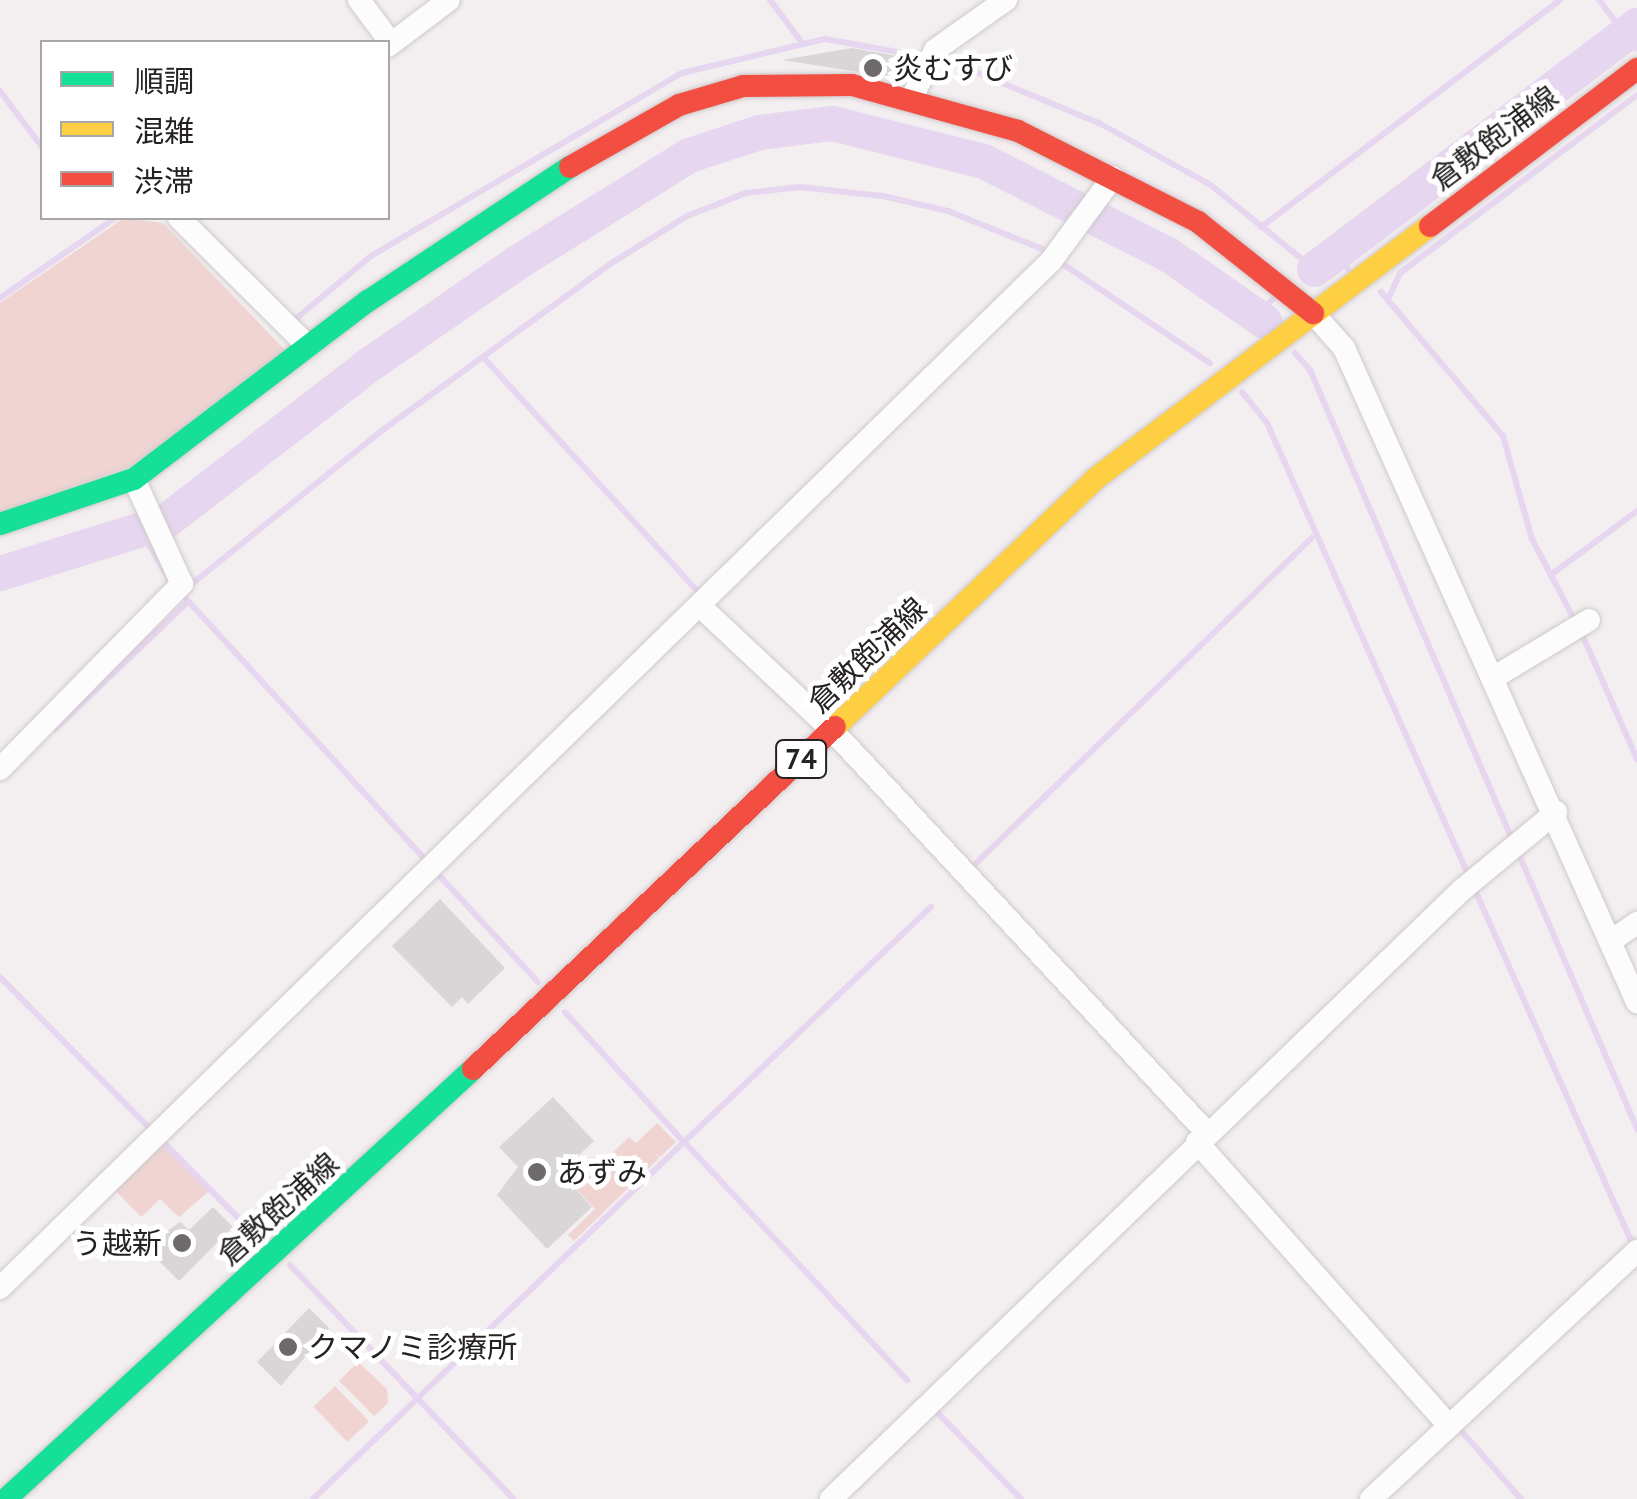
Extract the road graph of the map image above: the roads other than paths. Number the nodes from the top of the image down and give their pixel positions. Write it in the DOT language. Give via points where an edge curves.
graph roads {
  1 [pos="359,0"];
  2 [pos="449,0"];
  3 [pos="1006,0"];
  4 [pos="387,40"];
  5 [pos="390,44"];
  6 [pos="1637,68"];
  7 [pos="912,98"];
  8 [pos="1113,177"];
  9 [pos="182,220"];
  10 [pos="1313,313"];
  11 [pos="295,333"];
  12 [pos="134,480"];
  13 [pos="0,524"];
  14 [pos="704,602"];
  15 [pos="1582,624"];
  16 [pos="1493,678"];
  17 [pos="832,730"];
  18 [pos="0,769"];
  19 [pos="1556,812"];
  20 [pos="1637,923"];
  21 [pos="1611,941"];
  22 [pos="1637,1002"];
  23 [pos="1202,1141"];
  24 [pos="1637,1251"];
  25 [pos="0,1288"];
  26 [pos="1450,1426"];
  27 [pos="6,1499"];
  28 [pos="831,1499"];
  29 [pos="1371,1499"];
  1 -- 4 [label="street"];
  2 -- 5 [label="street"];
  3 -- 7 [label="street" via="932,56"];
  6 -- 10 [label="main road, 倉敷飽浦線 / 74"];
  7 -- 8 [label="main road" via="1018,131"];
  7 -- 11 [label="main road" via="777,80 678,105"];
  8 -- 10 [label="main road" via="1198,222"];
  8 -- 14 [label="street" via="1052,261"];
  9 -- 11 [label="street"];
  10 -- 16 [label="street" via="1344,348"];
  10 -- 17 [label="main road, 倉敷飽浦線 / 74" via="1095,479"];
  11 -- 12 [label="main road"];
  12 -- 13 [label="main road"];
  12 -- 18 [label="street" via="176,589 164,611"];
  14 -- 17 [label="street"];
  14 -- 25 [label="street"];
  15 -- 16 [label="street"];
  16 -- 19 [label="street"];
  17 -- 23 [label="street"];
  17 -- 27 [label="main road, 倉敷飽浦線 / 74"];
  19 -- 21 [label="street"];
  19 -- 23 [label="street" via="1532,824"];
  20 -- 21 [label="street"];
  21 -- 22 [label="street"];
  23 -- 26 [label="street"];
  23 -- 28 [label="street"];
  24 -- 26 [label="street"];
  26 -- 29 [label="street"];
}
